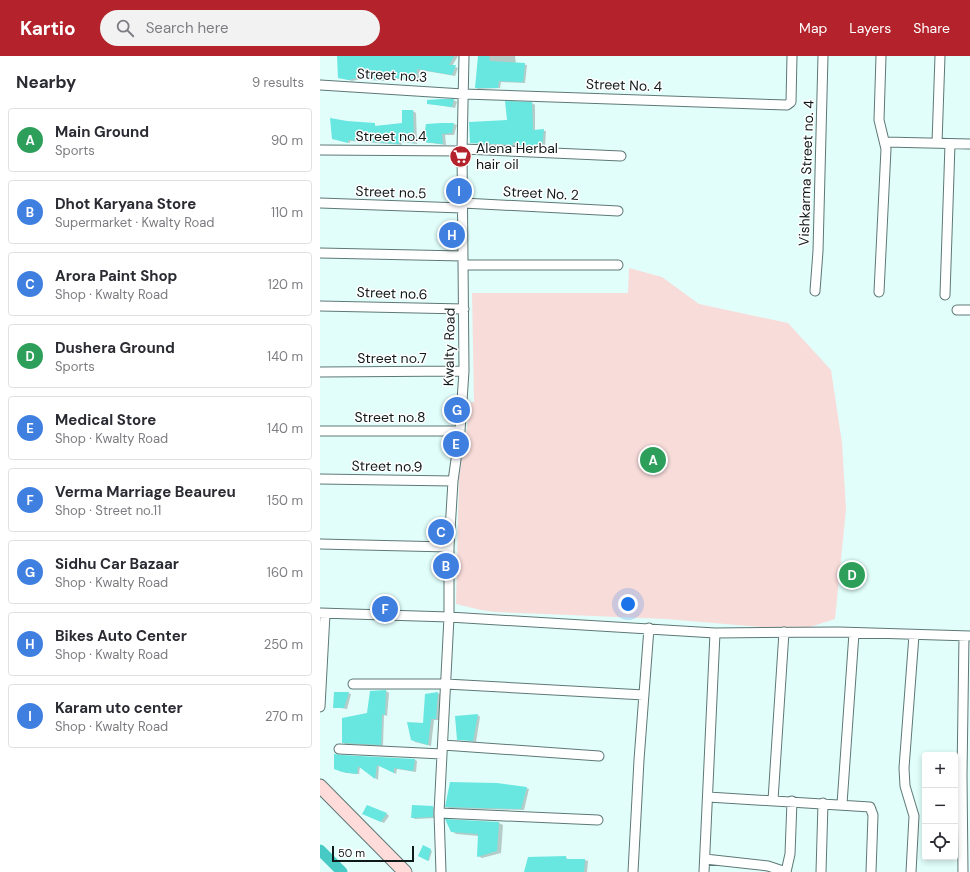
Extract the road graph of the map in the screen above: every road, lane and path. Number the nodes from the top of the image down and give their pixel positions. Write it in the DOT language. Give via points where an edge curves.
graph roads {
  1 [pos="464,56"];
  2 [pos="792,56"];
  3 [pos="823,56"];
  4 [pos="881,56"];
  5 [pos="940,56"];
  6 [pos="320,85"];
  7 [pos="463,94"];
  8 [pos="885,142"];
  9 [pos="938,143"];
  10 [pos="950,144"];
  11 [pos="970,144"];
  12 [pos="320,150"];
  13 [pos="462,150"];
  14 [pos="621,156"];
  15 [pos="320,203"];
  16 [pos="463,205"];
  17 [pos="618,211"];
  18 [pos="320,253"];
  19 [pos="463,260"];
  20 [pos="618,265"];
  21 [pos="815,290"];
  22 [pos="879,292"];
  23 [pos="945,294"];
  24 [pos="320,306"];
  25 [pos="464,309"];
  26 [pos="957,310"];
  27 [pos="970,310"];
  28 [pos="464,371"];
  29 [pos="320,372"];
  30 [pos="320,431"];
  31 [pos="460,431"];
  32 [pos="320,478"];
  33 [pos="453,481"];
  34 [pos="320,544"];
  35 [pos="449,547"];
  36 [pos="323,613"];
  37 [pos="449,617"];
  38 [pos="649,628"];
  39 [pos="784,632"];
  40 [pos="715,633"];
  41 [pos="854,633"];
  42 [pos="914,635"];
  43 [pos="967,636"];
  44 [pos="353,684"];
  45 [pos="446,684"];
  46 [pos="644,695"];
  47 [pos="320,707"];
  48 [pos="339,749"];
  49 [pos="443,750"];
  50 [pos="599,756"];
  51 [pos="320,786"];
  52 [pos="708,797"];
  53 [pos="773,800"];
  54 [pos="792,801"];
  55 [pos="823,803"];
  56 [pos="842,804"];
  57 [pos="440,813"];
  58 [pos="598,820"];
  59 [pos="966,828"];
  60 [pos="705,859"];
  61 [pos="405,872"];
  62 [pos="441,872"];
  63 [pos="633,872"];
  64 [pos="704,872"];
  65 [pos="821,872"];
  66 [pos="871,872"];
  67 [pos="911,872"];
  68 [pos="963,872"];
  1 -- 7 [label="street, Kwalty Road"];
  2 -- 7 [label="street, Street No. 4" via="790,102 787,105"];
  3 -- 21 [label="street, Vishkarma Street no. 4"];
  4 -- 8 [label="street" via="879,120"];
  5 -- 9 [label="street"];
  6 -- 7 [label="street, Street no.3"];
  7 -- 13 [label="street, Kwalty Road"];
  8 -- 9 [label="street"];
  8 -- 22 [label="street"];
  9 -- 10 [label="street"];
  10 -- 11 [label="street"];
  10 -- 23 [label="street"];
  12 -- 13 [label="street, Street no.4"];
  13 -- 14 [label="street, Street no.4"];
  13 -- 16 [label="street, Kwalty Road"];
  15 -- 16 [label="street, Street no.5"];
  16 -- 17 [label="street, Street No. 2"];
  16 -- 19 [label="street, Kwalty Road"];
  18 -- 19 [label="street"];
  19 -- 20 [label="street"];
  19 -- 25 [label="street, Kwalty Road"];
  24 -- 25 [label="street, Street no.6"];
  25 -- 28 [label="street, Kwalty Road"];
  26 -- 27 [label="street"];
  28 -- 29 [label="street, Street no.7"];
  28 -- 31 [label="street, Kwalty Road"];
  30 -- 31 [label="street, Street no.8"];
  31 -- 33 [label="street, Kwalty Road"];
  32 -- 33 [label="street, Street no.9"];
  33 -- 35 [label="street, Kwalty Road"];
  34 -- 35 [label="street"];
  35 -- 37 [label="street, Kwalty Road"];
  36 -- 37 [label="street"];
  36 -- 47 [label="street"];
  37 -- 38 [label="street"];
  37 -- 45 [label="street, Kwalty Road"];
  38 -- 40 [label="street"];
  38 -- 46 [label="street"];
  39 -- 40 [label="street"];
  39 -- 41 [label="street"];
  39 -- 53 [label="street"];
  40 -- 52 [label="street"];
  41 -- 42 [label="street"];
  41 -- 56 [label="street"];
  42 -- 43 [label="street"];
  42 -- 67 [label="street" via="904,768 905,786 914,816"];
  43 -- 59 [label="street"];
  44 -- 45 [label="street"];
  45 -- 46 [label="street"];
  45 -- 49 [label="street, Kwalty Road"];
  46 -- 63 [label="street"];
  48 -- 49 [label="street"];
  49 -- 50 [label="street"];
  49 -- 57 [label="street, Kwalty Road"];
  51 -- 61 [label="street"];
  52 -- 53 [label="street"];
  52 -- 60 [label="street"];
  53 -- 54 [label="street"];
  54 -- 55 [label="street"];
  54 -- 60 [label="street" via="790,854 786,872 768,866"];
  55 -- 56 [label="street"];
  55 -- 65 [label="street"];
  56 -- 66 [label="street" via="866,805 872,808"];
  57 -- 58 [label="street"];
  57 -- 62 [label="street, Kwalty Road"];
  59 -- 68 [label="street"];
  60 -- 64 [label="street"];
}
